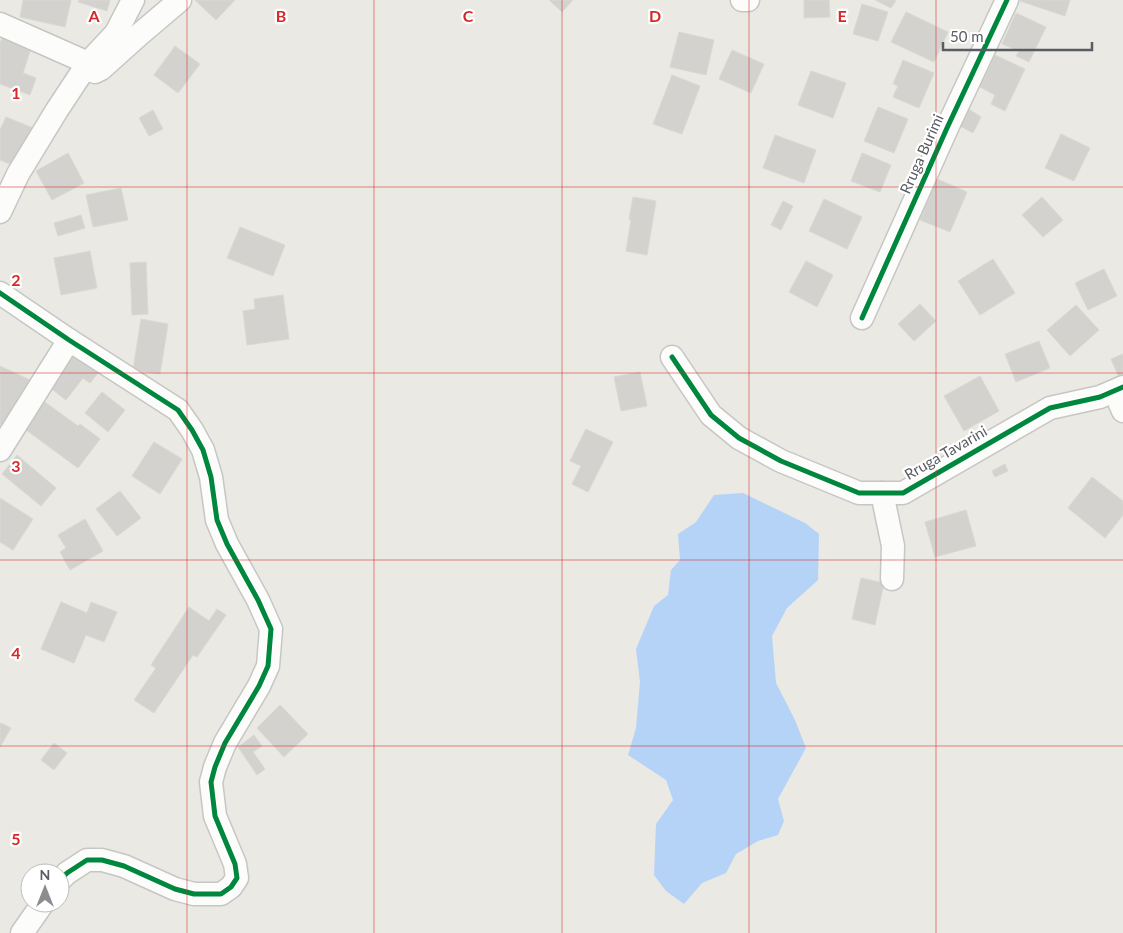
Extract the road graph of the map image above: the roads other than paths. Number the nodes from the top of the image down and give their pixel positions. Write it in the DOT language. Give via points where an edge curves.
graph roads {
  1 [pos="133,0"];
  2 [pos="180,0"];
  3 [pos="742,0"];
  4 [pos="748,0"];
  5 [pos="1007,0"];
  6 [pos="0,24"];
  7 [pos="88,63"];
  8 [pos="75,84"];
  9 [pos="9,170"];
  10 [pos="0,212"];
  11 [pos="0,293"];
  12 [pos="862,318"];
  13 [pos="69,340"];
  14 [pos="672,358"];
  15 [pos="1120,397"];
  16 [pos="0,450"];
  17 [pos="882,492"];
  18 [pos="892,579"];
  19 [pos="70,871"];
  20 [pos="36,913"];
  21 [pos="22,933"];
  1 -- 7 [label="street" via="116,33"];
  2 -- 8 [label="street" via="101,69"];
  3 -- 4 [label="street"];
  5 -- 12 [label="street, Rruga Burimi"];
  6 -- 7 [label="street"];
  7 -- 8 [label="street"];
  8 -- 9 [label="street"];
  9 -- 10 [label="street"];
  11 -- 13 [label="street"];
  13 -- 16 [label="street"];
  13 -- 19 [label="street" via="178,410 192,430 203,450 211,477 217,520 271,629 268,666 225,743 211,782 215,816 235,864 237,878 231,887 221,894 194,894 102,860 87,860"];
  14 -- 17 [label="street, Rruga Tavarini" via="711,415 739,438 781,461 859,492"];
  15 -- 17 [label="street, Rruga Tavarini" via="1050,408 903,492"];
  17 -- 18 [label="street" via="893,546"];
  20 -- 21 [label="street"];
}
